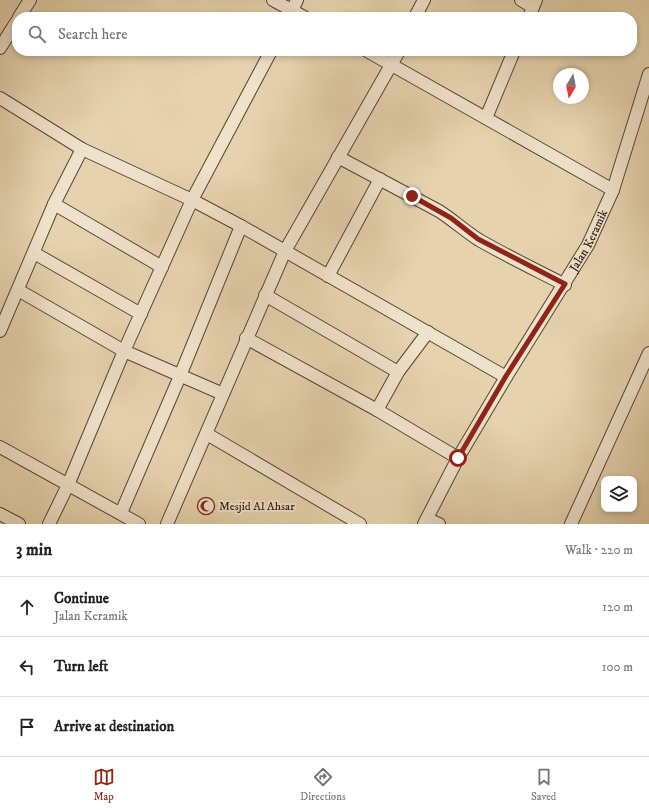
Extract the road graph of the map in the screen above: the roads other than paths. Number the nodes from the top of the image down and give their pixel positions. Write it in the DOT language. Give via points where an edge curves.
graph roads {
  1 [pos="30,0"];
  2 [pos="273,0"];
  3 [pos="424,0"];
  4 [pos="521,0"];
  5 [pos="533,8"];
  6 [pos="293,9"];
  7 [pos="22,12"];
  8 [pos="418,12"];
  9 [pos="12,29"];
  10 [pos="0,48"];
  11 [pos="268,56"];
  12 [pos="377,56"];
  13 [pos="396,56"];
  14 [pos="512,56"];
  15 [pos="392,64"];
  16 [pos="649,74"];
  17 [pos="0,98"];
  18 [pos="486,118"];
  19 [pos="82,149"];
  20 [pos="338,157"];
  21 [pos="380,179"];
  22 [pos="612,190"];
  23 [pos="192,200"];
  24 [pos="54,204"];
  25 [pos="241,226"];
  26 [pos="285,251"];
  27 [pos="34,253"];
  28 [pos="162,267"];
  29 [pos="328,276"];
  30 [pos="565,284"];
  31 [pos="18,290"];
  32 [pos="265,295"];
  33 [pos="141,314"];
  34 [pos="0,331"];
  35 [pos="428,332"];
  36 [pos="246,338"];
  37 [pos="124,351"];
  38 [pos="649,354"];
  39 [pos="398,372"];
  40 [pos="180,376"];
  41 [pos="506,376"];
  42 [pos="223,394"];
  43 [pos="378,410"];
  44 [pos="207,434"];
  45 [pos="0,447"];
  46 [pos="458,458"];
  47 [pos="68,485"];
  48 [pos="121,513"];
  49 [pos="0,514"];
  50 [pos="425,521"];
  51 [pos="19,524"];
  52 [pos="49,524"];
  53 [pos="139,524"];
  54 [pos="167,524"];
  55 [pos="360,524"];
  56 [pos="439,524"];
  57 [pos="571,524"];
  1 -- 7 [label="street"];
  2 -- 6 [label="street"];
  3 -- 8 [label="street"];
  4 -- 5 [label="street"];
  9 -- 10 [label="street"];
  11 -- 23 [label="street"];
  12 -- 15 [label="street"];
  13 -- 15 [label="street"];
  14 -- 18 [label="street"];
  15 -- 18 [label="street"];
  15 -- 20 [label="street"];
  16 -- 22 [label="street, Jalan Keramik"];
  17 -- 19 [label="street"];
  18 -- 22 [label="street"];
  19 -- 23 [label="street"];
  19 -- 24 [label="street"];
  20 -- 21 [label="street"];
  20 -- 26 [label="street"];
  21 -- 29 [label="street"];
  21 -- 30 [label="street" via="451,218 492,247"];
  22 -- 30 [label="street, Jalan Keramik" via="592,238"];
  23 -- 25 [label="street"];
  23 -- 28 [label="street"];
  24 -- 27 [label="street"];
  24 -- 28 [label="street"];
  25 -- 26 [label="street"];
  25 -- 40 [label="street"];
  26 -- 29 [label="street"];
  26 -- 32 [label="street"];
  27 -- 31 [label="street"];
  27 -- 33 [label="street"];
  28 -- 33 [label="street"];
  29 -- 35 [label="street"];
  30 -- 41 [label="street, Jalan Keramik"];
  31 -- 34 [label="street"];
  31 -- 37 [label="street"];
  32 -- 36 [label="street"];
  32 -- 39 [label="street"];
  33 -- 37 [label="street"];
  35 -- 39 [label="street"];
  35 -- 41 [label="street"];
  36 -- 42 [label="street"];
  36 -- 43 [label="street"];
  37 -- 40 [label="street"];
  37 -- 47 [label="street"];
  38 -- 57 [label="street"];
  39 -- 43 [label="street"];
  40 -- 42 [label="street"];
  40 -- 48 [label="street"];
  41 -- 46 [label="street, Jalan Keramik"];
  42 -- 44 [label="street"];
  43 -- 46 [label="street"];
  44 -- 54 [label="street"];
  44 -- 55 [label="street"];
  45 -- 47 [label="street"];
  46 -- 50 [label="street, Jalan Keramik"];
  47 -- 48 [label="street"];
  47 -- 52 [label="street"];
  48 -- 53 [label="street"];
  49 -- 51 [label="street"];
  50 -- 56 [label="street, Jalan Keramik"];
}
